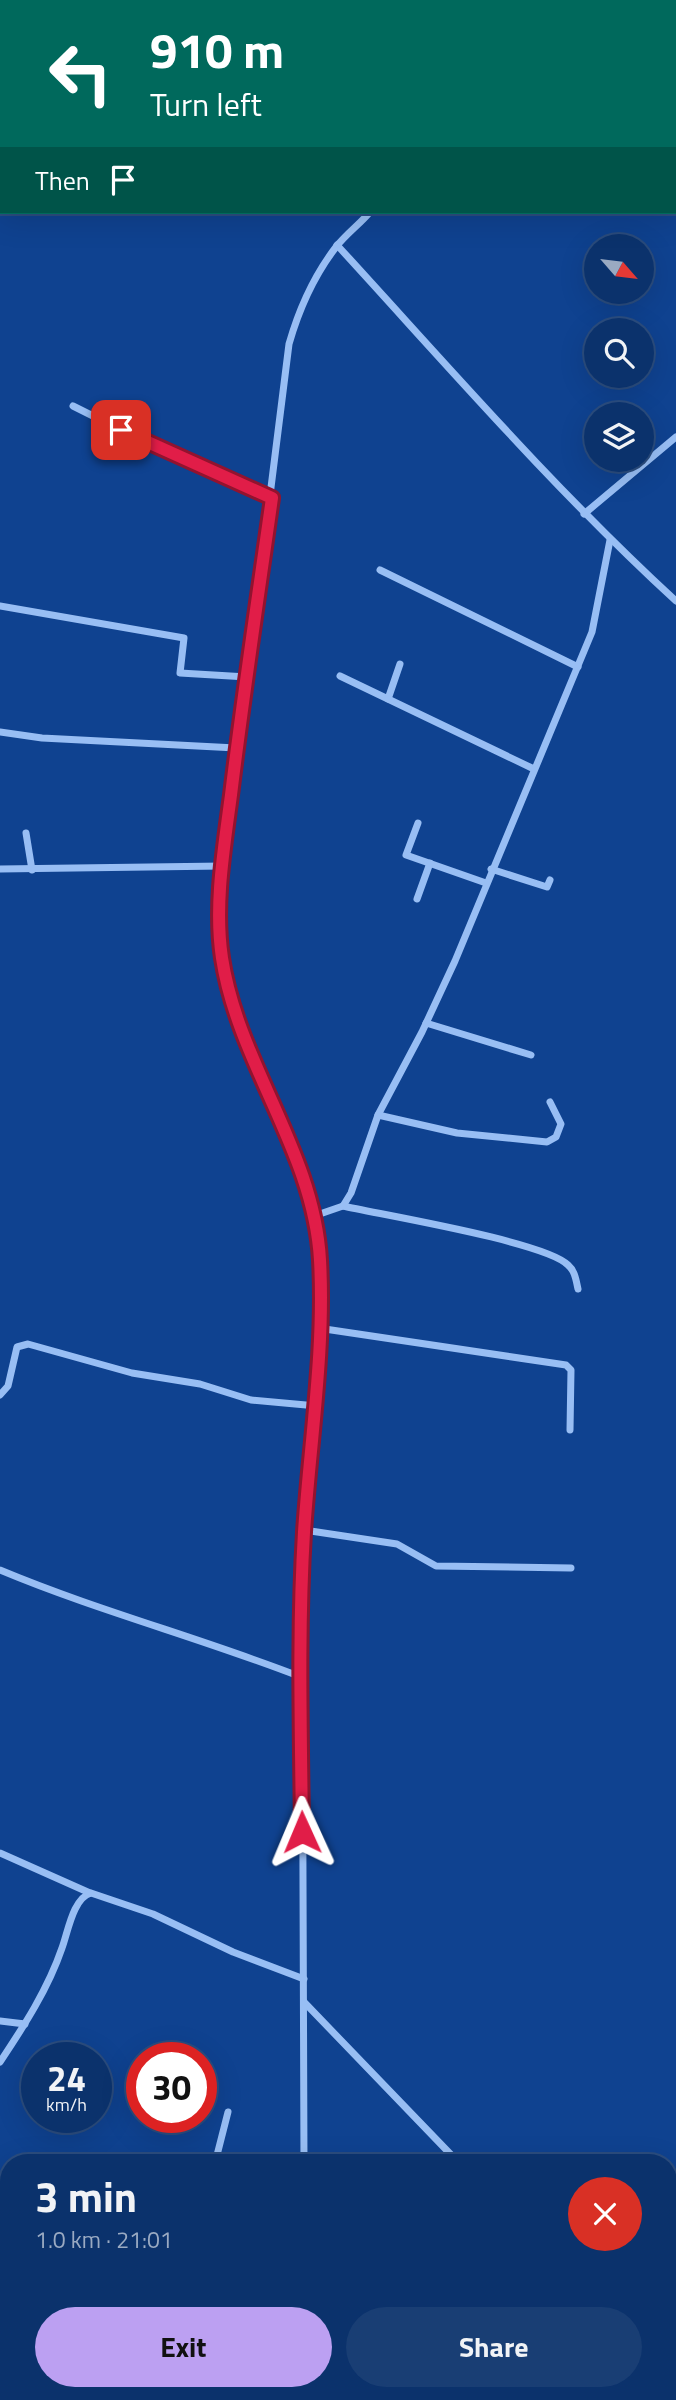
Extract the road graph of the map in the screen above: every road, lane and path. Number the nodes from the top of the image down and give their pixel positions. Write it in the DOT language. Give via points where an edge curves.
graph roads {
  1 [pos="368,214"];
  2 [pos="337,245"];
  3 [pos="73,407"];
  4 [pos="676,437"];
  5 [pos="272,498"];
  6 [pos="584,514"];
  7 [pos="610,540"];
  8 [pos="380,570"];
  9 [pos="676,601"];
  10 [pos="0,606"];
  11 [pos="400,664"];
  12 [pos="578,667"];
  13 [pos="340,676"];
  14 [pos="247,677"];
  15 [pos="388,699"];
  16 [pos="0,732"];
  17 [pos="236,748"];
  18 [pos="534,769"];
  19 [pos="418,823"];
  20 [pos="26,833"];
  21 [pos="430,863"];
  22 [pos="223,866"];
  23 [pos="0,869"];
  24 [pos="491,869"];
  25 [pos="32,870"];
  26 [pos="550,880"];
  27 [pos="486,883"];
  28 [pos="417,899"];
  29 [pos="426,1023"];
  30 [pos="531,1055"];
  31 [pos="550,1102"];
  32 [pos="378,1115"];
  33 [pos="343,1206"];
  34 [pos="314,1216"];
  35 [pos="578,1289"];
  36 [pos="318,1328"];
  37 [pos="0,1395"];
  38 [pos="317,1406"];
  39 [pos="570,1430"];
  40 [pos="304,1530"];
  41 [pos="572,1568"];
  42 [pos="0,1570"];
  43 [pos="300,1677"];
  44 [pos="0,1853"];
  45 [pos="91,1893"];
  46 [pos="304,1979"];
  47 [pos="303,2001"];
  48 [pos="0,2021"];
  49 [pos="25,2025"];
  50 [pos="0,2062"];
  51 [pos="228,2112"];
  52 [pos="217,2154"];
  53 [pos="304,2154"];
  54 [pos="450,2154"];
  1 -- 2 [label="street"];
  2 -- 5 [label="street" via="300,307 289,344"];
  2 -- 6 [label="street"];
  3 -- 5 [label="street"];
  4 -- 6 [label="street"];
  5 -- 14 [label="street"];
  6 -- 7 [label="street"];
  7 -- 9 [label="street"];
  7 -- 12 [label="street" via="597,617"];
  8 -- 12 [label="street"];
  10 -- 14 [label="street" via="184,638 180,673"];
  11 -- 15 [label="street"];
  12 -- 18 [label="street"];
  13 -- 15 [label="street"];
  14 -- 17 [label="street"];
  15 -- 18 [label="street"];
  16 -- 17 [label="street"];
  17 -- 22 [label="street"];
  18 -- 24 [label="street"];
  19 -- 21 [label="street" via="405,855"];
  20 -- 25 [label="street"];
  21 -- 27 [label="street"];
  21 -- 28 [label="street"];
  22 -- 25 [label="street"];
  22 -- 34 [label="street" via="221,954 226,979"];
  23 -- 25 [label="street"];
  24 -- 26 [label="street" via="547,887"];
  24 -- 27 [label="street"];
  27 -- 29 [label="street"];
  29 -- 30 [label="street"];
  29 -- 32 [label="street"];
  31 -- 32 [label="street" via="561,1124 547,1142 457,1132"];
  32 -- 33 [label="street"];
  33 -- 34 [label="street"];
  33 -- 35 [label="street" via="537,1248 569,1265"];
  34 -- 36 [label="street" via="320,1260"];
  36 -- 38 [label="street"];
  36 -- 39 [label="street" via="566,1365 570,1370"];
  37 -- 38 [label="street" via="8,1386 17,1347 27,1343 251,1400"];
  38 -- 40 [label="street"];
  40 -- 41 [label="street" via="397,1544 436,1566"];
  40 -- 43 [label="street"];
  42 -- 43 [label="street"];
  43 -- 46 [label="street"];
  44 -- 45 [label="street"];
  45 -- 46 [label="street" via="153,1914"];
  45 -- 49 [label="street" via="79,1902 56,1967"];
  46 -- 47 [label="street"];
  47 -- 53 [label="street"];
  47 -- 54 [label="street"];
  48 -- 49 [label="street"];
  49 -- 50 [label="street"];
  51 -- 52 [label="street"];
}
